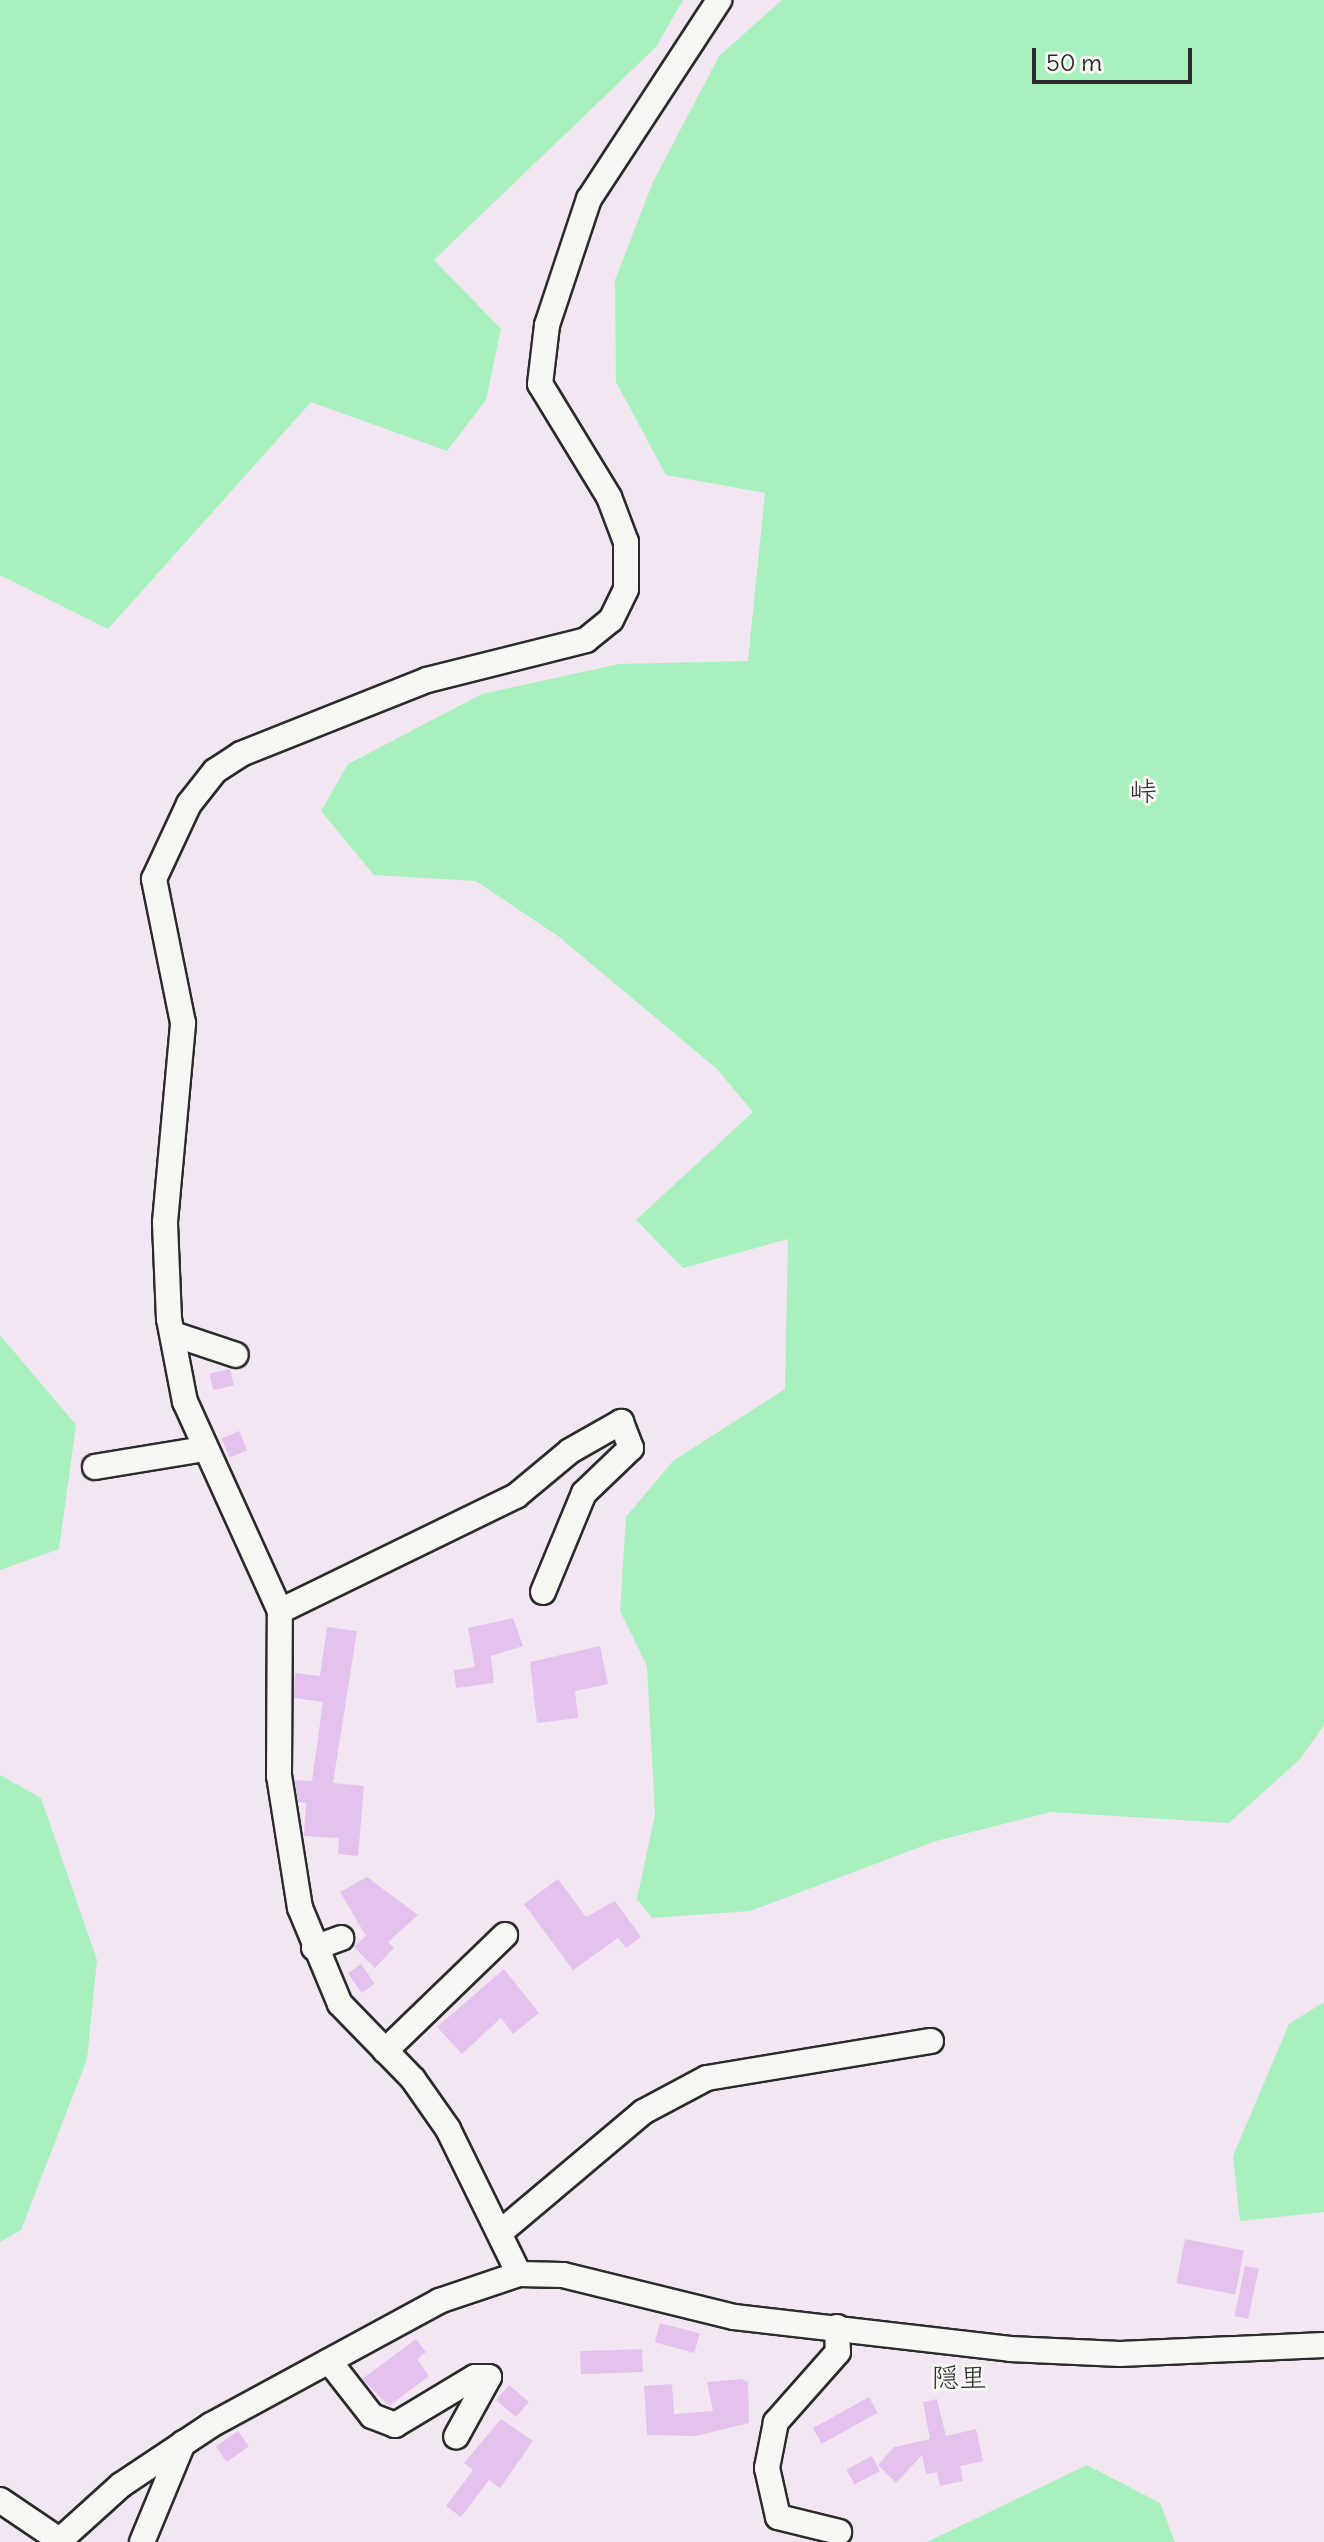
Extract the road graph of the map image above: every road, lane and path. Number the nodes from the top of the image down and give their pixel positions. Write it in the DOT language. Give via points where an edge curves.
graph roads {
  1 [pos="719,0"];
  2 [pos="173,1334"];
  3 [pos="236,1355"];
  4 [pos="204,1449"];
  5 [pos="95,1467"];
  6 [pos="543,1592"];
  7 [pos="280,1611"];
  8 [pos="505,1935"];
  9 [pos="341,1938"];
  10 [pos="314,1948"];
  11 [pos="931,2041"];
  12 [pos="385,2051"];
  13 [pos="503,2230"];
  14 [pos="519,2274"];
  15 [pos="837,2327"];
  16 [pos="1324,2345"];
  17 [pos="329,2361"];
  18 [pos="456,2437"];
  19 [pos="183,2443"];
  20 [pos="0,2500"];
  21 [pos="839,2532"];
  22 [pos="60,2541"];
  23 [pos="142,2542"];
  1 -- 2 [label="street" via="589,199 547,325 540,384 609,497 626,542 626,589 611,620 586,640 427,680 241,754 215,771 189,804 162,855 154,879 183,1023 165,1222"];
  2 -- 3 [label="street"];
  2 -- 4 [label="street" via="185,1402"];
  4 -- 5 [label="street"];
  4 -- 7 [label="street"];
  6 -- 7 [label="street" via="584,1493 631,1448 621,1422 570,1451 516,1496"];
  7 -- 10 [label="street" via="279,1776 300,1908"];
  8 -- 12 [label="street"];
  9 -- 10 [label="street"];
  10 -- 12 [label="street" via="340,2004"];
  11 -- 13 [label="street" via="707,2078 643,2112"];
  12 -- 13 [label="street" via="448,2129"];
  13 -- 14 [label="street"];
  14 -- 15 [label="street" via="563,2275 734,2317"];
  14 -- 17 [label="street" via="439,2301"];
  15 -- 16 [label="street" via="1010,2349 1120,2354"];
  15 -- 21 [label="street" via="838,2352 776,2422 767,2468 778,2517"];
  17 -- 18 [label="street" via="372,2416 395,2425 475,2377 489,2377"];
  17 -- 19 [label="street"];
  19 -- 22 [label="street"];
  19 -- 23 [label="street"];
  20 -- 22 [label="street"];
}
